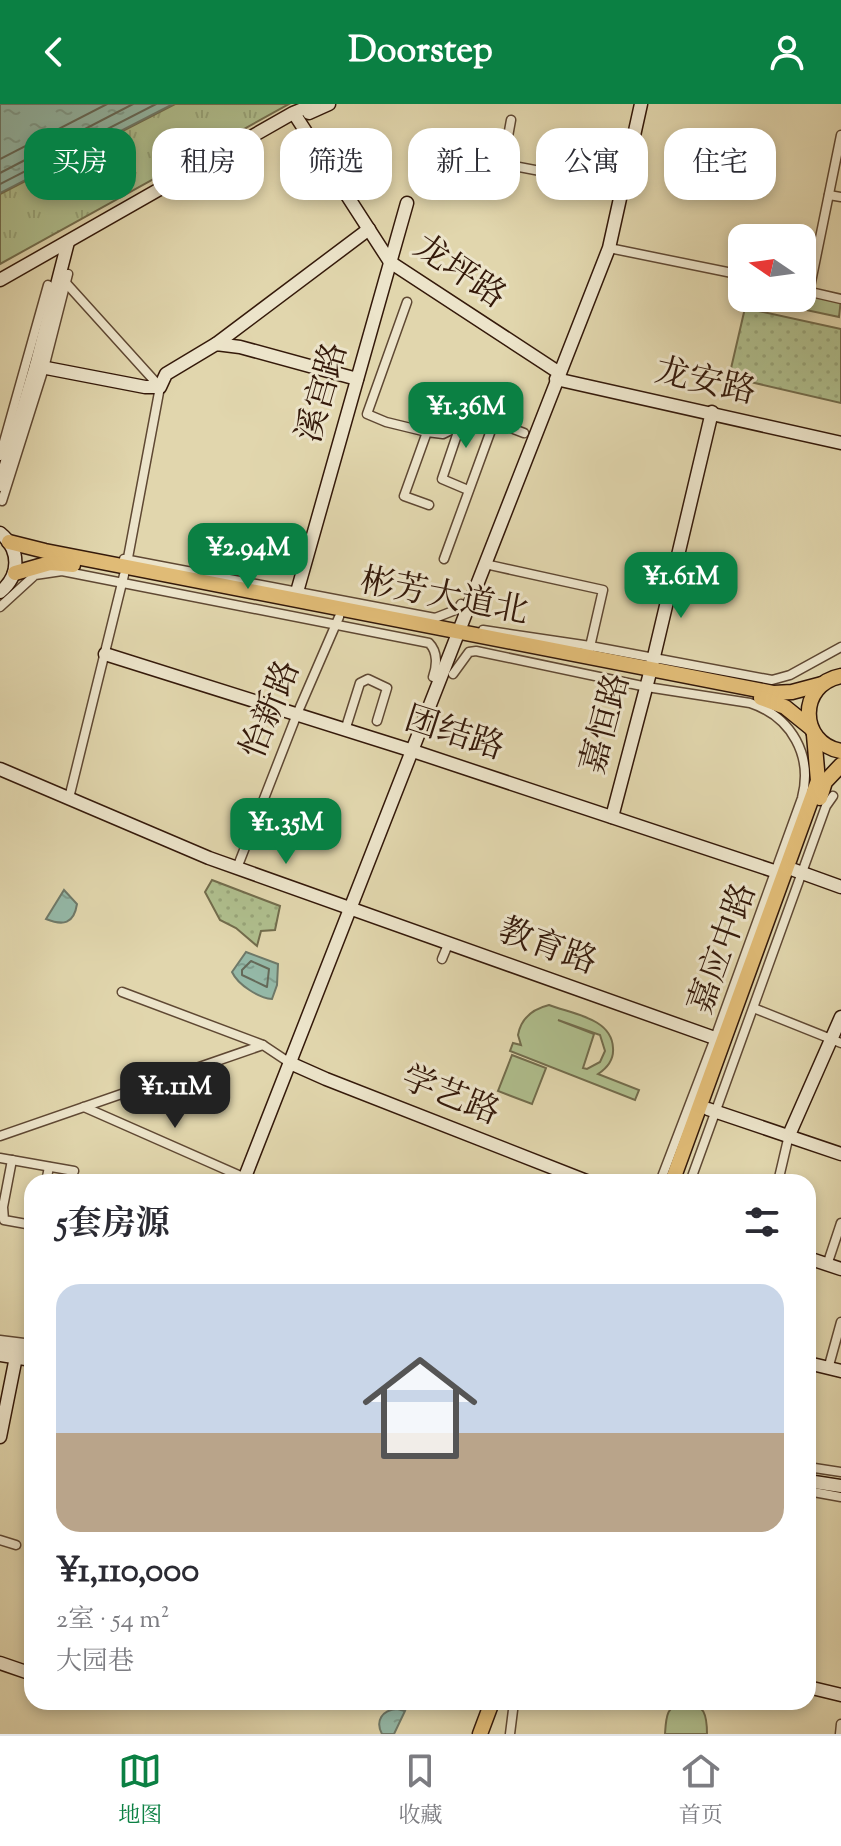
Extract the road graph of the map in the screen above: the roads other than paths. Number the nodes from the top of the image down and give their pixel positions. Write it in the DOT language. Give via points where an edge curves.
graph roads {
  1 [pos="315,104"];
  2 [pos="329,104"];
  3 [pos="641,104"];
  4 [pos="297,118"];
  5 [pos="511,120"];
  6 [pos="510,128"];
  7 [pos="636,128"];
  8 [pos="841,135"];
  9 [pos="829,195"];
  10 [pos="841,197"];
  11 [pos="621,200"];
  12 [pos="407,203"];
  13 [pos="369,229"];
  14 [pos="68,242"];
  15 [pos="816,247"];
  16 [pos="609,248"];
  17 [pos="390,262"];
  18 [pos="728,272"];
  19 [pos="0,280"];
  20 [pos="48,285"];
  21 [pos="816,293"];
  22 [pos="841,299"];
  23 [pos="407,302"];
  24 [pos="216,344"];
  25 [pos="40,367"];
  26 [pos="557,376"];
  27 [pos="357,379"];
  28 [pos="160,387"];
  29 [pos="712,412"];
  30 [pos="494,422"];
  31 [pos="460,426"];
  32 [pos="427,432"];
  33 [pos="524,433"];
  34 [pos="841,443"];
  35 [pos="0,456"];
  36 [pos="0,485"];
  37 [pos="468,490"];
  38 [pos="2,501"];
  39 [pos="429,505"];
  40 [pos="3,534"];
  41 [pos="41,544"];
  42 [pos="444,559"];
  43 [pos="485,564"];
  44 [pos="125,571"];
  45 [pos="15,573"];
  46 [pos="0,592"];
  47 [pos="296,596"];
  48 [pos="461,604"];
  49 [pos="0,607"];
  50 [pos="338,620"];
  51 [pos="481,629"];
  52 [pos="457,636"];
  53 [pos="841,647"];
  54 [pos="589,651"];
  55 [pos="105,654"];
  56 [pos="650,672"];
  57 [pos="453,674"];
  58 [pos="433,677"];
  59 [pos="834,677"];
  60 [pos="297,714"];
  61 [pos="377,721"];
  62 [pos="347,724"];
  63 [pos="812,732"];
  64 [pos="413,751"];
  65 [pos="841,751"];
  66 [pos="841,765"];
  67 [pos="0,769"];
  68 [pos="833,796"];
  69 [pos="69,798"];
  70 [pos="612,817"];
  71 [pos="237,868"];
  72 [pos="784,872"];
  73 [pos="841,887"];
  74 [pos="351,908"];
  75 [pos="449,942"];
  76 [pos="442,959"];
  77 [pos="122,992"];
  78 [pos="756,1009"];
  79 [pos="841,1017"];
  80 [pos="719,1040"];
  81 [pos="836,1041"];
  82 [pos="263,1045"];
  83 [pos="290,1063"];
  84 [pos="84,1107"];
  85 [pos="712,1110"];
  86 [pos="789,1135"];
  87 [pos="0,1136"];
  88 [pos="841,1154"];
  89 [pos="0,1158"];
  90 [pos="12,1160"];
  91 [pos="49,1167"];
  92 [pos="74,1171"];
  93 [pos="48,1174"];
  94 [pos="232,1174"];
  95 [pos="250,1174"];
  96 [pos="569,1174"];
  97 [pos="663,1174"];
  98 [pos="675,1174"];
  99 [pos="685,1174"];
  100 [pos="692,1174"];
  101 [pos="780,1174"];
  102 [pos="841,1223"];
  103 [pos="24,1224"];
  104 [pos="816,1261"];
  105 [pos="827,1265"];
  106 [pos="841,1269"];
  107 [pos="841,1322"];
  108 [pos="0,1340"];
  109 [pos="24,1343"];
  110 [pos="0,1346"];
  111 [pos="24,1350"];
  112 [pos="0,1357"];
  113 [pos="16,1357"];
  114 [pos="24,1360"];
  115 [pos="24,1361"];
  116 [pos="834,1370"];
  117 [pos="0,1437"];
  118 [pos="816,1468"];
  119 [pos="841,1472"];
  120 [pos="816,1482"];
  121 [pos="841,1486"];
  122 [pos="816,1492"];
  123 [pos="841,1497"];
  124 [pos="0,1540"];
  125 [pos="16,1545"];
  126 [pos="0,1663"];
  127 [pos="24,1671"];
  128 [pos="816,1689"];
  129 [pos="841,1695"];
  130 [pos="486,1710"];
  131 [pos="513,1710"];
  132 [pos="841,1724"];
  133 [pos="478,1734"];
  134 [pos="510,1734"];
  135 [pos="840,1734"];
  1 -- 14 [label="street"];
  2 -- 4 [label="street"];
  3 -- 7 [label="street"];
  4 -- 13 [label="street, 龙坪路"];
  4 -- 14 [label="street" via="86,241"];
  5 -- 6 [label="street"];
  8 -- 9 [label="street"];
  9 -- 10 [label="street"];
  9 -- 15 [label="street"];
  11 -- 16 [label="street"];
  12 -- 17 [label="street, 溪宫路"];
  13 -- 17 [label="street, 龙坪路"];
  13 -- 24 [label="street"];
  14 -- 19 [label="street"];
  14 -- 25 [label="street"];
  16 -- 18 [label="street"];
  16 -- 26 [label="street"];
  17 -- 26 [label="street, 龙坪路"];
  17 -- 27 [label="street, 溪宫路"];
  20 -- 35 [label="street"];
  21 -- 22 [label="street"];
  23 -- 32 [label="street" via="367,414"];
  24 -- 27 [label="street"];
  24 -- 28 [label="street" via="166,374"];
  25 -- 28 [label="street"];
  25 -- 28 [label="street" via="67,279"];
  25 -- 36 [label="street"];
  25 -- 38 [label="street"];
  26 -- 29 [label="street, 龙安路"];
  26 -- 43 [label="street"];
  27 -- 47 [label="street, 溪宫路"];
  28 -- 44 [label="street"];
  29 -- 34 [label="street, 龙安路"];
  29 -- 56 [label="street, 嘉恒路"];
  30 -- 31 [label="street" via="479,416"];
  30 -- 33 [label="street"];
  30 -- 37 [label="street"];
  31 -- 32 [label="street" via="443,434"];
  31 -- 37 [label="street" via="442,479"];
  32 -- 39 [label="street" via="404,496"];
  37 -- 42 [label="street"];
  40 -- 44 [label="main road, 彬芳大道北" via="45,551"];
  40 -- 45 [label="street" via="15,553"];
  41 -- 44 [label="street"];
  43 -- 52 [label="street"];
  43 -- 54 [label="street" via="603,590"];
  44 -- 45 [label="main road, 彬芳大道北" via="50,563"];
  44 -- 47 [label="main road, 彬芳大道北"];
  44 -- 49 [label="street" via="35,575"];
  44 -- 50 [label="main road, 彬芳大道北"];
  44 -- 55 [label="street"];
  45 -- 46 [label="street"];
  47 -- 48 [label="street" via="435,618"];
  47 -- 52 [label="main road, 彬芳大道北"];
  50 -- 52 [label="main road, 彬芳大道北"];
  50 -- 58 [label="street" via="429,643 436,662"];
  50 -- 60 [label="street, 怡新路"];
  51 -- 54 [label="street"];
  52 -- 54 [label="main road, 彬芳大道北"];
  52 -- 56 [label="main road, 彬芳大道北"];
  52 -- 64 [label="street"];
  53 -- 56 [label="street" via="772,680"];
  54 -- 56 [label="main road, 彬芳大道北"];
  55 -- 60 [label="street, 团结路"];
  55 -- 69 [label="street"];
  56 -- 57 [label="street" via="476,651 469,652"];
  56 -- 59 [label="main road, 彬芳大道北" via="774,693"];
  56 -- 63 [label="main road, 彬芳大道北" via="771,700"];
  56 -- 70 [label="street, 嘉恒路"];
  56 -- 72 [label="street" via="766,709 792,733 807,778"];
  59 -- 63 [label="main road, 嘉应中路" via="810,701"];
  60 -- 64 [label="street, 团结路"];
  60 -- 71 [label="street, 怡新路"];
  61 -- 62 [label="street" via="387,688 368,679 360,683"];
  63 -- 65 [label="main road, 彬芳大道北" via="823,744"];
  63 -- 72 [label="main road, 嘉应中路" via="818,781"];
  64 -- 70 [label="street, 团结路"];
  64 -- 74 [label="street"];
  66 -- 72 [label="main road, 嘉应中路" via="825,782"];
  67 -- 69 [label="street, 教育路"];
  68 -- 85 [label="street"];
  69 -- 71 [label="street, 教育路"];
  70 -- 72 [label="street, 团结路"];
  71 -- 74 [label="street, 教育路"];
  72 -- 73 [label="street, 团结路"];
  72 -- 80 [label="main road, 嘉应中路"];
  72 -- 85 [label="main road, 嘉应中路"];
  74 -- 75 [label="street, 教育路"];
  74 -- 83 [label="street"];
  75 -- 76 [label="street"];
  75 -- 80 [label="street, 教育路"];
  77 -- 82 [label="street"];
  78 -- 81 [label="street"];
  79 -- 81 [label="street"];
  80 -- 97 [label="street"];
  80 -- 98 [label="main road, 嘉应中路"];
  81 -- 86 [label="street"];
  82 -- 83 [label="street"];
  82 -- 84 [label="street"];
  83 -- 95 [label="street"];
  83 -- 96 [label="street, 学艺路"];
  84 -- 87 [label="street"];
  84 -- 94 [label="street"];
  85 -- 86 [label="street"];
  85 -- 99 [label="main road, 嘉应中路"];
  85 -- 100 [label="street"];
  86 -- 88 [label="street"];
  86 -- 101 [label="street"];
  89 -- 90 [label="street"];
  90 -- 91 [label="street"];
  90 -- 103 [label="street" via="4,1220"];
  91 -- 92 [label="street"];
  91 -- 93 [label="street"];
  102 -- 105 [label="street"];
  104 -- 105 [label="street"];
  105 -- 106 [label="street"];
  107 -- 116 [label="street"];
  108 -- 109 [label="street"];
  110 -- 111 [label="street"];
  112 -- 113 [label="street"];
  112 -- 115 [label="street"];
  113 -- 114 [label="street"];
  113 -- 117 [label="street"];
  118 -- 119 [label="street"];
  120 -- 121 [label="street"];
  122 -- 123 [label="street"];
  124 -- 125 [label="street"];
  126 -- 127 [label="street"];
  128 -- 129 [label="street"];
  130 -- 133 [label="main road"];
  131 -- 134 [label="street"];
  132 -- 135 [label="street"];
}
